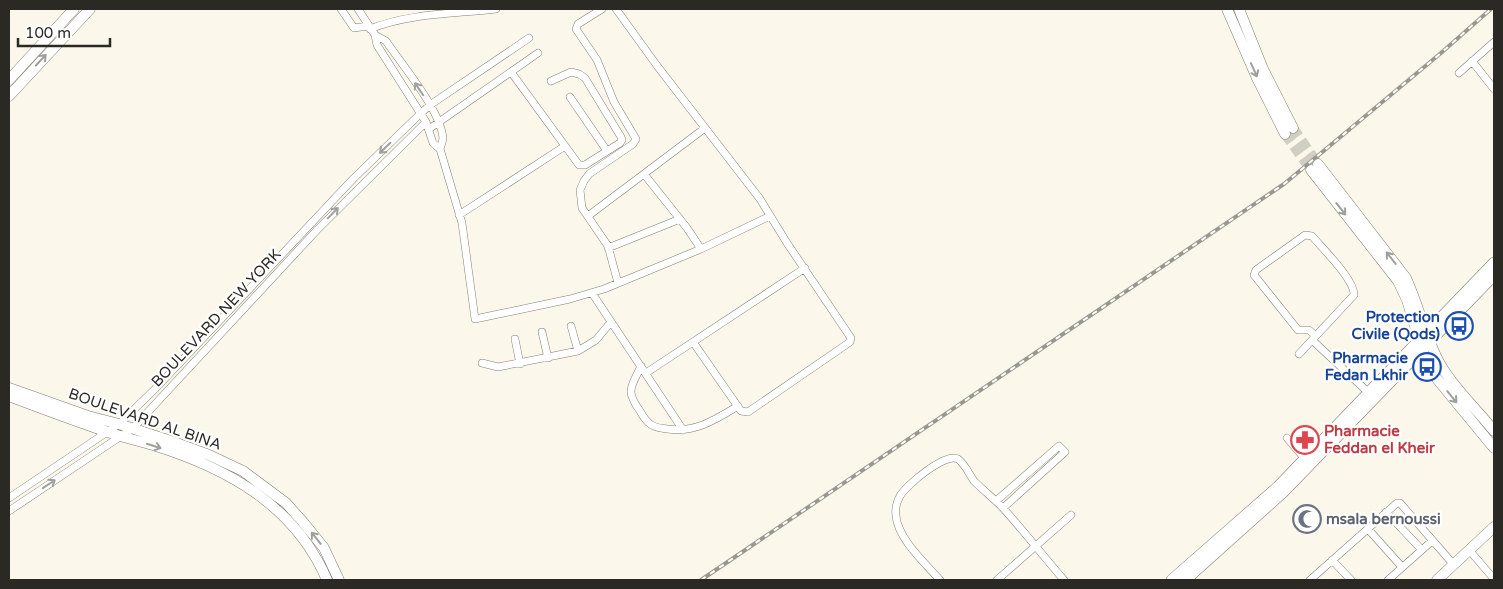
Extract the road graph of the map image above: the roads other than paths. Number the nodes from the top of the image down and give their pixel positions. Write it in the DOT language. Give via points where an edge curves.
graph roads {
  1 [pos="74,9"];
  2 [pos="90,9"];
  3 [pos="341,9"];
  4 [pos="358,9"];
  5 [pos="496,9"];
  6 [pos="602,9"];
  7 [pos="616,9"];
  8 [pos="1227,9"];
  9 [pos="1239,9"];
  10 [pos="371,30"];
  11 [pos="529,38"];
  12 [pos="1494,42"];
  13 [pos="1249,46"];
  14 [pos="538,53"];
  15 [pos="1472,61"];
  16 [pos="511,72"];
  17 [pos="1458,73"];
  18 [pos="9,80"];
  19 [pos="551,81"];
  20 [pos="1494,89"];
  21 [pos="9,96"];
  22 [pos="570,97"];
  23 [pos="430,105"];
  24 [pos="420,114"];
  25 [pos="438,122"];
  26 [pos="427,126"];
  27 [pos="705,128"];
  28 [pos="1289,131"];
  29 [pos="565,146"];
  30 [pos="440,149"];
  31 [pos="607,151"];
  32 [pos="1315,167"];
  33 [pos="644,174"];
  34 [pos="353,179"];
  35 [pos="359,186"];
  36 [pos="459,215"];
  37 [pos="588,216"];
  38 [pos="770,216"];
  39 [pos="680,219"];
  40 [pos="311,224"];
  41 [pos="317,230"];
  42 [pos="608,248"];
  43 [pos="701,249"];
  44 [pos="1494,262"];
  45 [pos="805,268"];
  46 [pos="1494,275"];
  47 [pos="618,284"];
  48 [pos="592,293"];
  49 [pos="231,308"];
  50 [pos="239,314"];
  51 [pos="611,322"];
  52 [pos="571,326"];
  53 [pos="542,332"];
  54 [pos="1314,338"];
  55 [pos="515,339"];
  56 [pos="693,342"];
  57 [pos="1425,342"];
  58 [pos="578,351"];
  59 [pos="1300,354"];
  60 [pos="548,358"];
  61 [pos="482,363"];
  62 [pos="520,364"];
  63 [pos="641,366"];
  64 [pos="646,374"];
  65 [pos="9,388"];
  66 [pos="1369,393"];
  67 [pos="9,396"];
  68 [pos="738,406"];
  69 [pos="119,424"];
  70 [pos="1493,427"];
  71 [pos="133,428"];
  72 [pos="683,430"];
  73 [pos="108,432"];
  74 [pos="122,436"];
  75 [pos="1287,438"];
  76 [pos="1494,448"];
  77 [pos="1305,459"];
  78 [pos="1032,470"];
  79 [pos="1038,476"];
  80 [pos="9,498"];
  81 [pos="996,501"];
  82 [pos="1003,508"];
  83 [pos="9,511"];
  84 [pos="1386,512"];
  85 [pos="1071,515"];
  86 [pos="1494,527"];
  87 [pos="1368,529"];
  88 [pos="1432,541"];
  89 [pos="1036,547"];
  90 [pos="1421,549"];
  91 [pos="1470,551"];
  92 [pos="1332,560"];
  93 [pos="1454,565"];
  94 [pos="1402,567"];
  95 [pos="1314,579"];
  96 [pos="1494,579"];
  97 [pos="327,580"];
  98 [pos="339,580"];
  99 [pos="940,580"];
  100 [pos="997,580"];
  101 [pos="1064,580"];
  102 [pos="1172,580"];
  103 [pos="1185,580"];
  104 [pos="1351,580"];
  105 [pos="1388,580"];
  106 [pos="1437,580"];
  1 -- 18 [label="street"];
  21 -- 2 [label="street, one-way"];
  3 -- 10 [label="street" via="354,28"];
  4 -- 10 [label="street"];
  5 -- 10 [label="street" via="391,21"];
  6 -- 37 [label="street" via="578,24 576,29 597,60 614,102 636,139 584,181 580,199"];
  7 -- 27 [label="street"];
  8 -- 13 [label="street"];
  9 -- 13 [label="street"];
  23 -- 10 [label="street, one-way" via="386,41"];
  10 -- 24 [label="street"];
  11 -- 23 [label="street, BOULEVARD NEW YORK"];
  12 -- 15 [label="street"];
  13 -- 28 [label="street"];
  14 -- 16 [label="street, BOULEVARD NEW YORK"];
  15 -- 17 [label="street"];
  15 -- 20 [label="street"];
  16 -- 25 [label="street, BOULEVARD NEW YORK"];
  16 -- 29 [label="street"];
  19 -- 31 [label="street" via="571,72 585,78 622,140"];
  22 -- 31 [label="street"];
  23 -- 24 [label="street, BOULEVARD NEW YORK"];
  23 -- 25 [label="street"];
  24 -- 26 [label="street"];
  24 -- 34 [label="street, BOULEVARD NEW YORK, one-way"];
  25 -- 26 [label="street, BOULEVARD NEW YORK"];
  25 -- 30 [label="street" via="443,140"];
  26 -- 30 [label="street" via="433,143"];
  26 -- 35 [label="street, BOULEVARD NEW YORK"];
  27 -- 33 [label="street"];
  27 -- 38 [label="street"];
  29 -- 31 [label="street" via="581,166"];
  29 -- 36 [label="street"];
  30 -- 36 [label="street"];
  32 -- 57 [label="street" via="1398,281"];
  33 -- 37 [label="street"];
  33 -- 39 [label="street"];
  34 -- 35 [label="street"];
  34 -- 40 [label="street, BOULEVARD NEW YORK"];
  41 -- 35 [label="street, BOULEVARD NEW YORK, one-way"];
  36 -- 48 [label="street" via="475,320"];
  37 -- 42 [label="street"];
  38 -- 43 [label="street"];
  38 -- 45 [label="street"];
  39 -- 42 [label="street"];
  39 -- 43 [label="street"];
  40 -- 41 [label="street"];
  40 -- 49 [label="street, BOULEVARD NEW YORK"];
  41 -- 50 [label="street, BOULEVARD NEW YORK"];
  42 -- 47 [label="street"];
  43 -- 47 [label="street"];
  44 -- 57 [label="main road"];
  45 -- 56 [label="street"];
  45 -- 68 [label="street" via="851,336 851,341 748,412 743,412"];
  46 -- 57 [label="main road"];
  47 -- 48 [label="street"];
  48 -- 51 [label="street"];
  49 -- 50 [label="street"];
  49 -- 69 [label="street, BOULEVARD NEW YORK"];
  50 -- 71 [label="street, BOULEVARD NEW YORK"];
  51 -- 58 [label="street" via="596,340"];
  51 -- 63 [label="street"];
  52 -- 58 [label="street"];
  53 -- 60 [label="street"];
  54 -- 54 [label="street" via="1354,295 1354,291 1312,236 1305,235 1256,270 1254,275 1298,330 1309,330"];
  54 -- 59 [label="street"];
  54 -- 66 [label="street"];
  55 -- 62 [label="street"];
  56 -- 64 [label="street"];
  56 -- 68 [label="street"];
  57 -- 66 [label="main road"];
  57 -- 70 [label="street" via="1446,374"];
  57 -- 76 [label="street, one-way" via="1425,359 1438,381"];
  57 -- 103 [label="main road" via="1283,492"];
  58 -- 60 [label="street"];
  60 -- 62 [label="street"];
  61 -- 62 [label="street" via="498,367"];
  63 -- 64 [label="street"];
  63 -- 72 [label="street" via="630,391 632,400 649,424"];
  64 -- 72 [label="street"];
  65 -- 69 [label="street, BOULEVARD AL BINA"];
  66 -- 77 [label="main road"];
  67 -- 73 [label="street, BOULEVARD AL BINA"];
  68 -- 72 [label="street" via="704,426"];
  69 -- 71 [label="street, BOULEVARD AL BINA"];
  69 -- 73 [label="street, BOULEVARD NEW YORK"];
  71 -- 74 [label="street, BOULEVARD NEW YORK"];
  98 -- 71 [label="street, BOULEVARD AL BINA, one-way" via="324,548 286,503 243,470"];
  73 -- 74 [label="street, BOULEVARD AL BINA"];
  73 -- 80 [label="street, BOULEVARD NEW YORK"];
  83 -- 74 [label="street, BOULEVARD NEW YORK, one-way"];
  74 -- 97 [label="street, BOULEVARD AL BINA, one-way" via="222,472 275,507 314,554"];
  75 -- 77 [label="street"];
  77 -- 102 [label="main road"];
  78 -- 79 [label="street"];
  78 -- 79 [label="street" via="1059,446 1065,452"];
  78 -- 81 [label="street"];
  79 -- 82 [label="street"];
  81 -- 82 [label="street"];
  81 -- 99 [label="street" via="957,458 935,464 899,496 896,506 898,526"];
  82 -- 89 [label="street"];
  84 -- 87 [label="street"];
  84 -- 88 [label="street" via="1400,504"];
  84 -- 90 [label="street"];
  85 -- 89 [label="street"];
  86 -- 91 [label="street"];
  87 -- 92 [label="street"];
  87 -- 94 [label="street"];
  88 -- 90 [label="street"];
  88 -- 93 [label="street"];
  89 -- 100 [label="street"];
  89 -- 101 [label="street"];
  90 -- 94 [label="street"];
  91 -- 93 [label="street"];
  91 -- 96 [label="street"];
  92 -- 95 [label="street"];
  92 -- 104 [label="street"];
  93 -- 106 [label="street"];
  94 -- 105 [label="street"];
}
